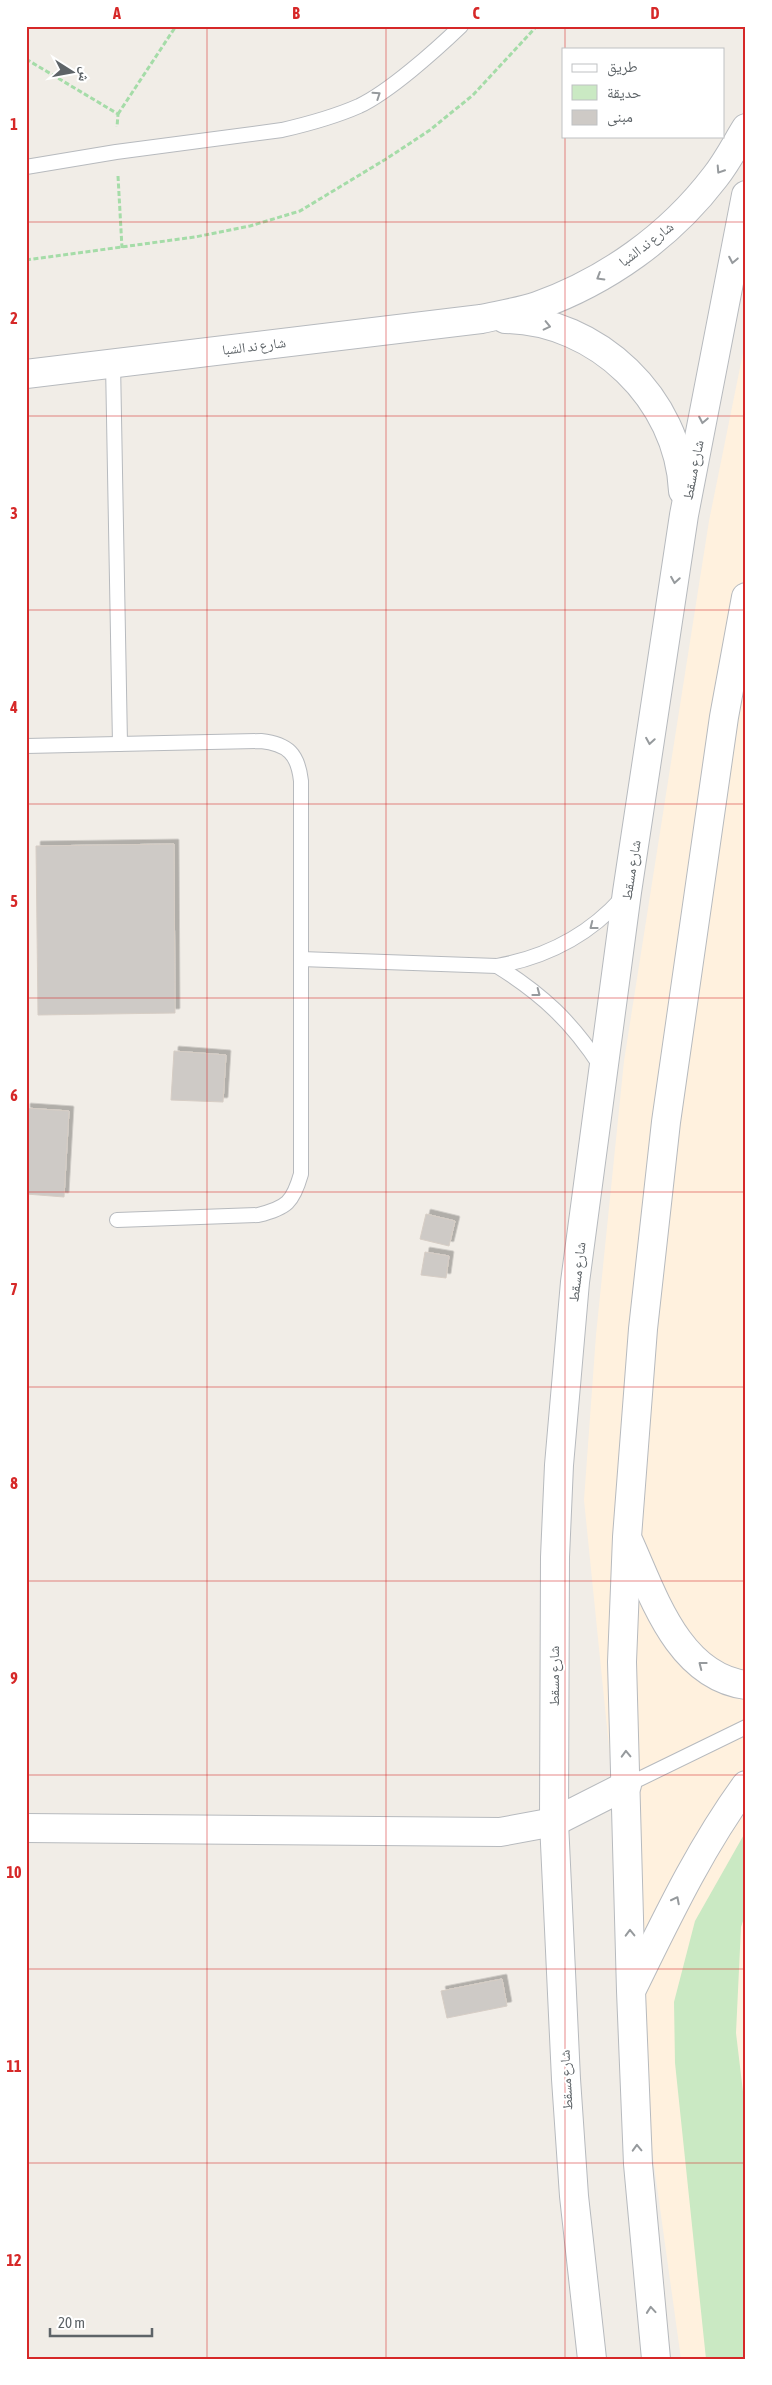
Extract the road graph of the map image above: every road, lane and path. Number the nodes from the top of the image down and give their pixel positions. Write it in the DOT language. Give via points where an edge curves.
graph roads {
  1 [pos="176,26"];
  2 [pos="461,26"];
  3 [pos="537,26"];
  4 [pos="26,59"];
  5 [pos="118,114"];
  6 [pos="746,128"];
  7 [pos="116,152"];
  8 [pos="26,167"];
  9 [pos="746,195"];
  10 [pos="122,248"];
  11 [pos="26,260"];
  12 [pos="481,319"];
  13 [pos="113,363"];
  14 [pos="26,374"];
  15 [pos="684,515"];
  16 [pos="746,597"];
  17 [pos="120,744"];
  18 [pos="26,746"];
  19 [pos="627,892"];
  20 [pos="301,959"];
  21 [pos="497,966"];
  22 [pos="602,1069"];
  23 [pos="117,1220"];
  24 [pos="627,1537"];
  25 [pos="746,1685"];
  26 [pos="746,1727"];
  27 [pos="627,1785"];
  28 [pos="746,1785"];
  29 [pos="554,1822"];
  30 [pos="26,1828"];
  31 [pos="631,1991"];
  32 [pos="592,2359"];
  33 [pos="656,2359"];
  1 -- 5 [label="path"];
  7 -- 2 [label="lane, one-way" via="282,130 333,116 360,106 382,91"];
  3 -- 10 [label="path" via="473,95 430,130 300,210 250,226"];
  4 -- 5 [label="path"];
  5 -- 7 [label="path"];
  6 -- 12 [label="street, شارع ند الشبا, one-way" via="716,176 678,219 636,255 587,284 536,306"];
  7 -- 8 [label="lane"];
  7 -- 10 [label="path"];
  9 -- 15 [label="street, شارع مسقط, one-way"];
  10 -- 11 [label="path"];
  12 -- 13 [label="street, شارع ند الشبا"];
  12 -- 15 [label="street, شارع ند الشبا, one-way" via="521,320 560,329 596,346 628,370 654,401 672,437 682,475"];
  13 -- 14 [label="street, شارع ند الشبا"];
  13 -- 17 [label="lane"];
  15 -- 19 [label="street, شارع مسقط, one-way"];
  16 -- 24 [label="street" via="724,717 666,1122 644,1329"];
  17 -- 18 [label="lane"];
  17 -- 20 [label="lane" via="261,741 276,743 290,751 299,765 301,781"];
  19 -- 21 [label="lane, one-way" via="591,928 569,942 530,958"];
  19 -- 22 [label="street, شارع مسقط"];
  20 -- 21 [label="lane"];
  20 -- 23 [label="lane" via="301,1174 295,1195 279,1210 258,1215"];
  21 -- 22 [label="lane, one-way" via="528,986 561,1014"];
  22 -- 29 [label="street, شارع مسقط" via="575,1282 559,1465 555,1557"];
  25 -- 24 [label="street, one-way" via="713,1673 690,1655 659,1608"];
  27 -- 24 [label="street, one-way" via="622,1662"];
  26 -- 27 [label="lane"];
  27 -- 29 [label="street"];
  31 -- 27 [label="street, one-way"];
  31 -- 28 [label="street, one-way" via="693,1866"];
  29 -- 30 [label="street" via="500,1832"];
  29 -- 32 [label="street, شارع مسقط" via="574,2196"];
  33 -- 31 [label="street, one-way" via="638,2164"];
}
